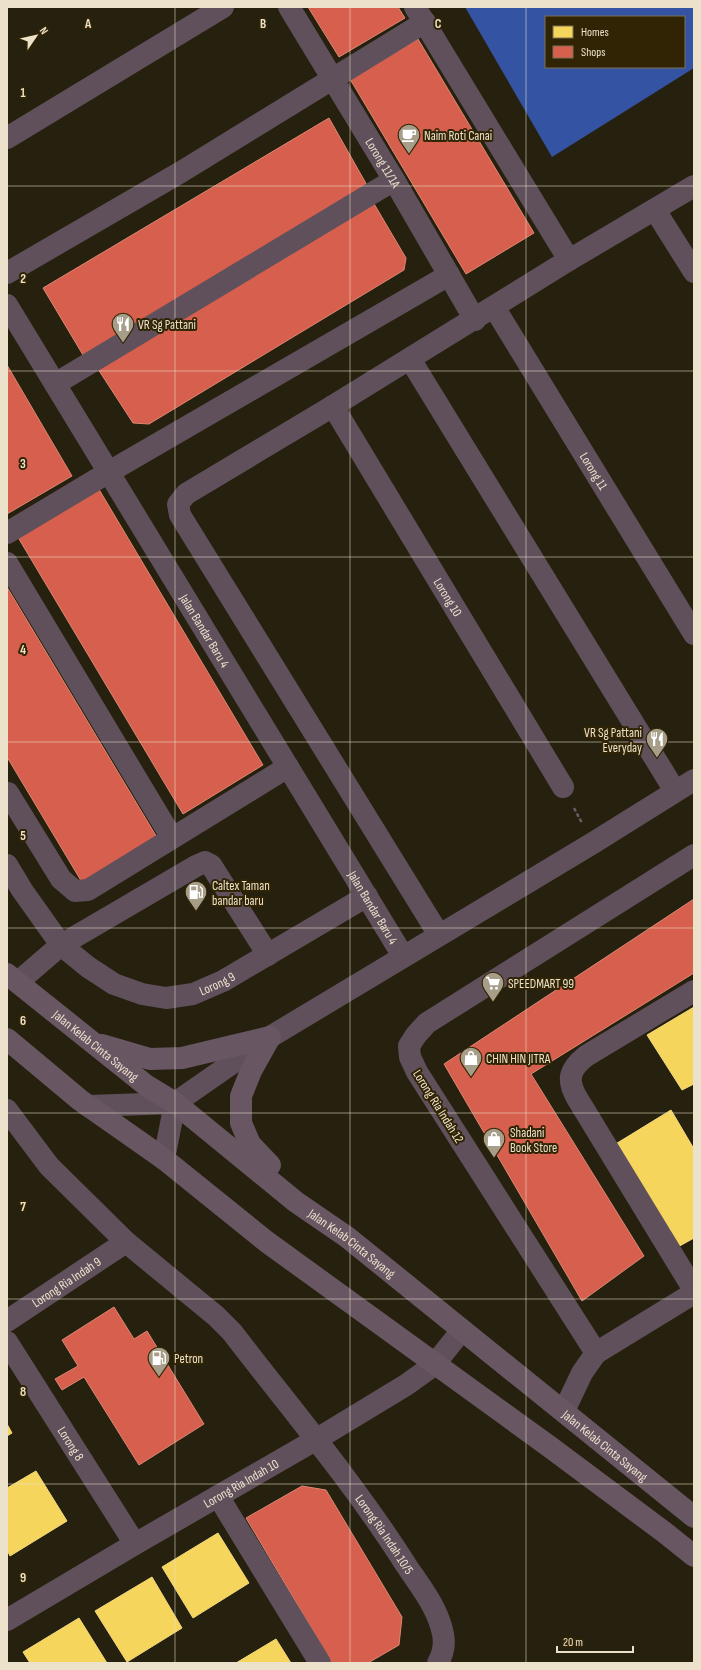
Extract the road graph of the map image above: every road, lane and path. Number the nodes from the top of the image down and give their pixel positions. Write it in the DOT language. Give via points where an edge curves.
graph roads {
  1 [pos="223,7"];
  2 [pos="289,7"];
  3 [pos="420,15"];
  4 [pos="332,79"];
  5 [pos="7,138"];
  6 [pos="394,180"];
  7 [pos="694,186"];
  8 [pos="655,210"];
  9 [pos="569,260"];
  10 [pos="694,272"];
  11 [pos="7,273"];
  12 [pos="449,275"];
  13 [pos="7,305"];
  14 [pos="494,307"];
  15 [pos="475,320"];
  16 [pos="410,360"];
  17 [pos="55,384"];
  18 [pos="333,406"];
  19 [pos="109,472"];
  20 [pos="7,533"];
  21 [pos="7,563"];
  22 [pos="694,634"];
  23 [pos="288,767"];
  24 [pos="694,780"];
  25 [pos="563,787"];
  26 [pos="674,792"];
  27 [pos="7,793"];
  28 [pos="172,838"];
  29 [pos="593,843"];
  30 [pos="694,855"];
  31 [pos="7,865"];
  32 [pos="367,896"];
  33 [pos="438,935"];
  34 [pos="61,945"];
  35 [pos="268,955"];
  36 [pos="403,956"];
  37 [pos="13,978"];
  38 [pos="694,991"];
  39 [pos="270,1037"];
  40 [pos="7,1039"];
  41 [pos="88,1040"];
  42 [pos="175,1103"];
  43 [pos="88,1106"];
  44 [pos="7,1110"];
  45 [pos="164,1159"];
  46 [pos="296,1202"];
  47 [pos="126,1242"];
  48 [pos="694,1290"];
  49 [pos="694,1293"];
  50 [pos="7,1321"];
  51 [pos="462,1330"];
  52 [pos="7,1342"];
  53 [pos="596,1353"];
  54 [pos="434,1365"];
  55 [pos="564,1411"];
  56 [pos="317,1439"];
  57 [pos="218,1496"];
  58 [pos="694,1517"];
  59 [pos="135,1544"];
  60 [pos="694,1556"];
  61 [pos="7,1620"];
  62 [pos="320,1663"];
  63 [pos="438,1663"];
  1 -- 5 [label="street"];
  2 -- 4 [label="street, Lorong 11/1A"];
  3 -- 4 [label="street"];
  3 -- 9 [label="street"];
  4 -- 6 [label="street, Lorong 11/1A"];
  4 -- 11 [label="street" via="181,172"];
  6 -- 12 [label="street, Lorong 11/1A"];
  6 -- 17 [label="street"];
  7 -- 8 [label="street"];
  8 -- 9 [label="street"];
  8 -- 10 [label="street"];
  9 -- 14 [label="street"];
  12 -- 15 [label="street, Lorong 11/1A"];
  12 -- 19 [label="street"];
  13 -- 17 [label="street, Jalan Bandar Baru 4"];
  14 -- 15 [label="street"];
  14 -- 22 [label="street, Lorong 11"];
  15 -- 16 [label="street"];
  16 -- 18 [label="street"];
  16 -- 26 [label="street"];
  17 -- 19 [label="street, Jalan Bandar Baru 4"];
  18 -- 25 [label="street, Lorong 10"];
  18 -- 33 [label="street" via="186,494 178,504 180,515"];
  19 -- 20 [label="street"];
  19 -- 23 [label="street, Jalan Bandar Baru 4"];
  21 -- 28 [label="street"];
  23 -- 28 [label="street"];
  23 -- 32 [label="street, Jalan Bandar Baru 4"];
  24 -- 26 [label="street"];
  25 -- 29 [label="path"];
  26 -- 29 [label="street"];
  27 -- 28 [label="street" via="61,879 75,891 88,890"];
  29 -- 33 [label="street"];
  30 -- 53 [label="street, Lorong Ria Indah 12" via="427,1023 409,1046 410,1057 417,1072"];
  31 -- 34 [label="street, Lorong 9"];
  32 -- 35 [label="street, Lorong 9"];
  32 -- 36 [label="street, Jalan Bandar Baru 4"];
  33 -- 36 [label="street"];
  34 -- 35 [label="street, Lorong 9" via="114,984 142,994 166,998 193,994 223,981"];
  34 -- 35 [label="street" via="205,862 211,866"];
  34 -- 37 [label="street"];
  36 -- 39 [label="street"];
  37 -- 41 [label="main road, Jalan Kelab Cinta Sayang"];
  38 -- 48 [label="street" via="586,1056 572,1071 571,1088"];
  39 -- 41 [label="main road" via="182,1058 150,1059"];
  39 -- 42 [label="street"];
  39 -- 46 [label="main road" via="251,1071 241,1096 241,1123 250,1144 283,1178"];
  40 -- 43 [label="main road"];
  41 -- 42 [label="main road, Jalan Kelab Cinta Sayang" via="147,1086"];
  42 -- 43 [label="street"];
  42 -- 45 [label="street"];
  42 -- 46 [label="main road, Jalan Kelab Cinta Sayang"];
  43 -- 45 [label="main road"];
  44 -- 47 [label="street, Lorong Ria Indah 10/5" via="49,1166"];
  45 -- 54 [label="main road" via="267,1242"];
  46 -- 51 [label="main road, Jalan Kelab Cinta Sayang" via="347,1237"];
  47 -- 50 [label="street, Lorong Ria Indah 9"];
  47 -- 56 [label="street, Lorong Ria Indah 10/5" via="232,1332"];
  49 -- 53 [label="street"];
  51 -- 54 [label="street, Lorong Ria Indah 10"];
  51 -- 55 [label="main road, Jalan Kelab Cinta Sayang"];
  52 -- 59 [label="street, Lorong 8"];
  53 -- 55 [label="street" via="582,1373"];
  54 -- 56 [label="street, Lorong Ria Indah 10"];
  54 -- 60 [label="main road" via="550,1447"];
  55 -- 58 [label="main road, Jalan Kelab Cinta Sayang"];
  56 -- 57 [label="street, Lorong Ria Indah 10"];
  56 -- 63 [label="street, Lorong Ria Indah 10/5" via="392,1543 433,1607 443,1634 443,1655"];
  57 -- 59 [label="street, Lorong Ria Indah 10"];
  57 -- 62 [label="street"];
  59 -- 61 [label="street, Lorong Ria Indah 10"];
}
